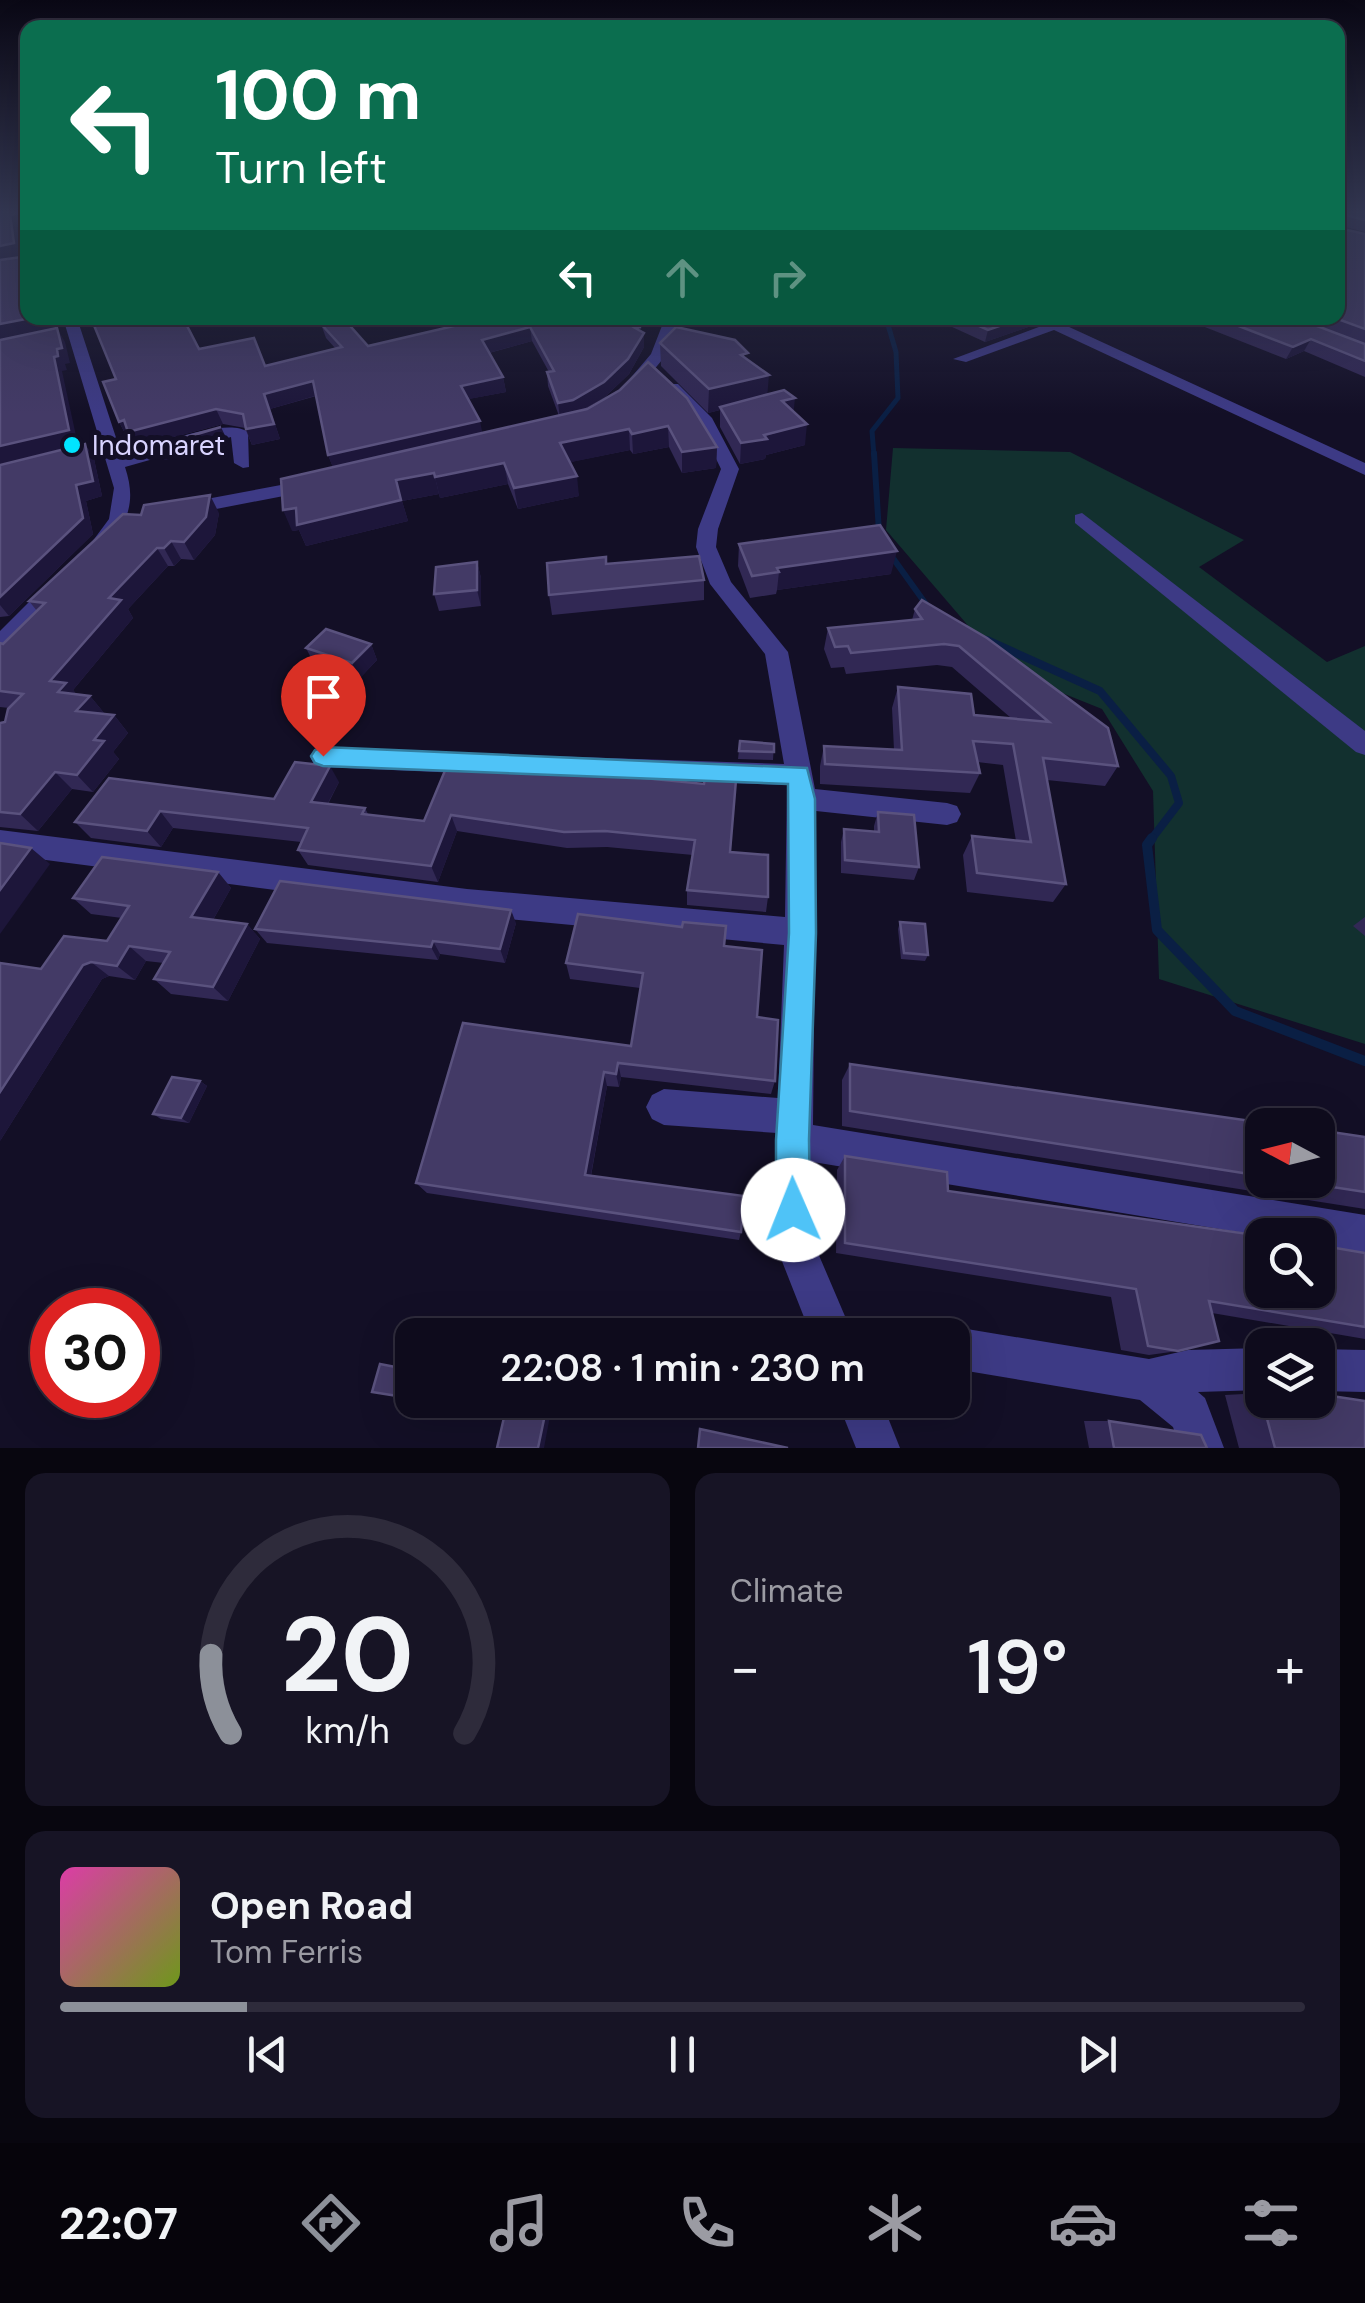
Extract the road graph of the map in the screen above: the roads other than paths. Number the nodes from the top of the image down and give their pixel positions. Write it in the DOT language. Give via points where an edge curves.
graph roads {
  1 [pos="669,325"];
  2 [pos="1054,325"];
  3 [pos="67,328"];
  4 [pos="961,359"];
  5 [pos="648,368"];
  6 [pos="614,406"];
  7 [pos="106,454"];
  8 [pos="243,463"];
  9 [pos="1365,470"];
  10 [pos="328,482"];
  11 [pos="138,516"];
  12 [pos="1082,519"];
  13 [pos="0,644"];
  14 [pos="1365,745"];
  15 [pos="323,756"];
  16 [pos="801,787"];
  17 [pos="947,814"];
  18 [pos="0,842"];
  19 [pos="802,933"];
  20 [pos="664,1107"];
  21 [pos="793,1128"];
  22 [pos="1365,1234"];
  23 [pos="825,1318"];
  24 [pos="970,1351"];
  25 [pos="1245,1369"];
  26 [pos="1335,1370"];
  27 [pos="1365,1371"];
  28 [pos="1149,1380"];
  29 [pos="866,1418"];
  30 [pos="878,1448"];
  31 [pos="1202,1448"];
  1 -- 5 [label="street"];
  2 -- 4 [label="street"];
  2 -- 9 [label="street"];
  3 -- 7 [label="street"];
  5 -- 6 [label="street"];
  5 -- 16 [label="street" via="715,420 730,469 706,547 735,603 776,652"];
  7 -- 8 [label="street" via="239,432"];
  7 -- 11 [label="street"];
  10 -- 11 [label="street"];
  11 -- 13 [label="street"];
  12 -- 14 [label="street"];
  15 -- 16 [label="street"];
  16 -- 17 [label="street"];
  16 -- 19 [label="street"];
  18 -- 19 [label="street" via="466,902"];
  19 -- 21 [label="street"];
  20 -- 21 [label="street"];
  21 -- 22 [label="street"];
  21 -- 23 [label="street" via="796,1246"];
  24 -- 28 [label="street"];
  25 -- 28 [label="street"];
  26 -- 27 [label="street"];
  28 -- 31 [label="street" via="1190,1413"];
  29 -- 30 [label="street"];
}
